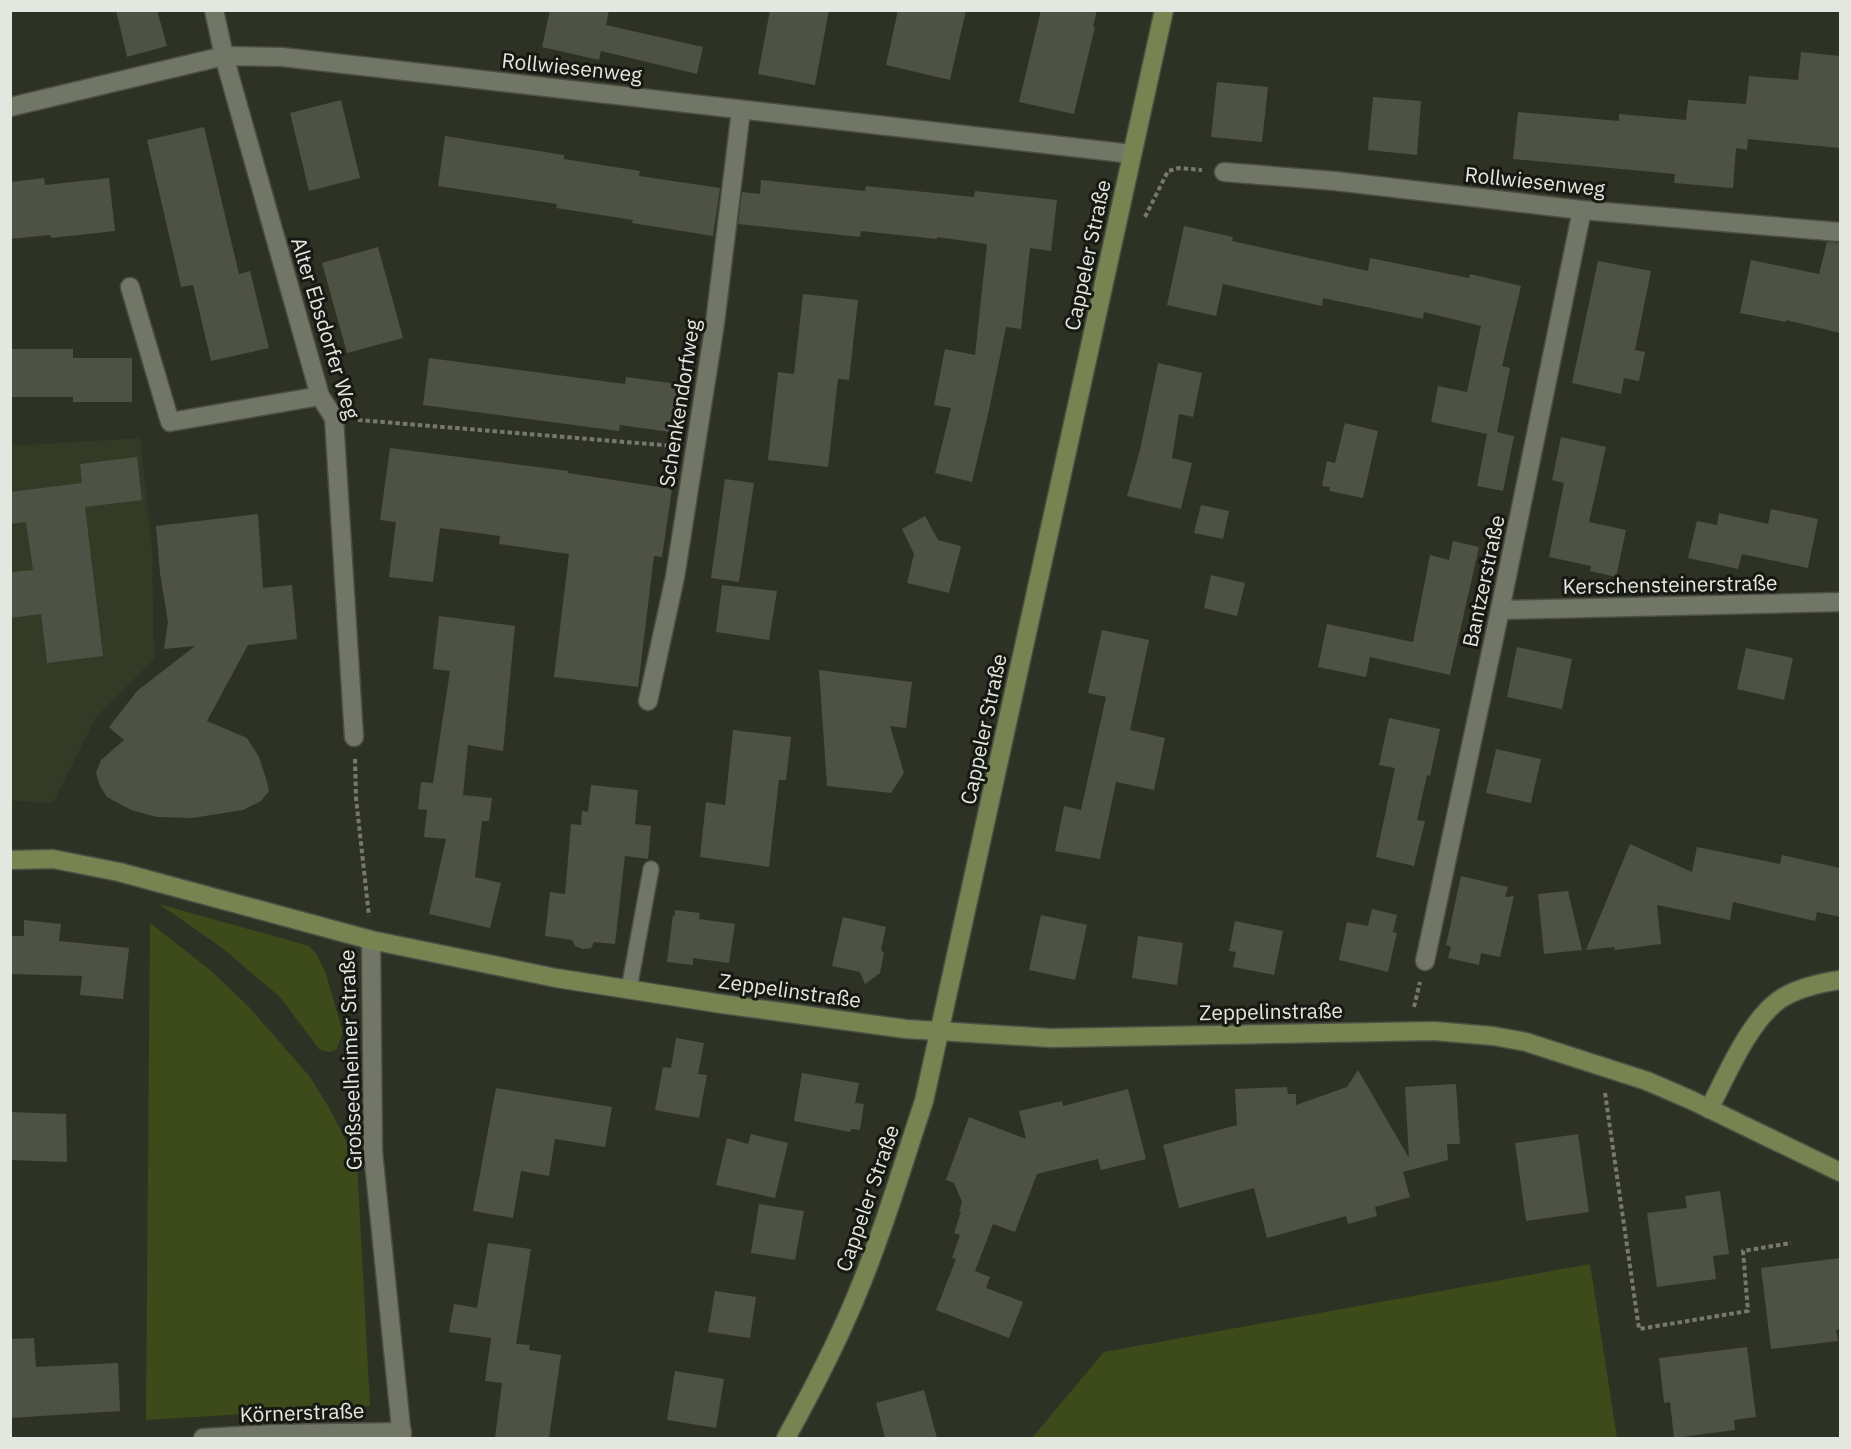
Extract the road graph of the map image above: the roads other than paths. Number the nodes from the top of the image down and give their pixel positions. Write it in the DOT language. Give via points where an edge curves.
graph roads {
  1 [pos="214,10"];
  2 [pos="1164,10"];
  3 [pos="224,56"];
  4 [pos="10,107"];
  5 [pos="741,110"];
  6 [pos="1131,154"];
  7 [pos="1224,172"];
  8 [pos="1582,210"];
  9 [pos="1840,232"];
  10 [pos="130,287"];
  11 [pos="320,396"];
  12 [pos="1840,602"];
  13 [pos="1500,610"];
  14 [pos="648,701"];
  15 [pos="354,737"];
  16 [pos="10,860"];
  17 [pos="651,869"];
  18 [pos="371,940"];
  19 [pos="1425,961"];
  20 [pos="1840,980"];
  21 [pos="629,989"];
  22 [pos="941,1031"];
  23 [pos="1709,1109"];
  24 [pos="1840,1172"];
  25 [pos="402,1435"];
  26 [pos="203,1438"];
  27 [pos="786,1438"];
  1 -- 3 [label="street, Alter Ebsdorfer Weg"];
  2 -- 6 [label="main road, Cappeler Straße"];
  3 -- 4 [label="street, Rollwiesenweg"];
  3 -- 5 [label="street, Rollwiesenweg" via="282,57"];
  3 -- 11 [label="street, Alter Ebsdorfer Weg"];
  5 -- 6 [label="street, Rollwiesenweg"];
  5 -- 14 [label="street, Schenkendorfweg" via="715,322 675,577"];
  6 -- 22 [label="main road, Cappeler Straße"];
  7 -- 8 [label="street, Rollwiesenweg"];
  8 -- 9 [label="street, Rollwiesenweg"];
  8 -- 13 [label="street, Bantzerstraße"];
  10 -- 11 [label="street" via="170,422"];
  11 -- 15 [label="street, Alter Ebsdorfer Weg" via="334,418"];
  12 -- 13 [label="street, Kerschensteinerstraße"];
  13 -- 19 [label="street, Bantzerstraße"];
  16 -- 18 [label="main road, Großseelheimer Straße" via="53,859 119,872"];
  17 -- 21 [label="lane"];
  18 -- 21 [label="main road, Zeppelinstraße"];
  18 -- 25 [label="street, Großseelheimer Straße" via="373,1152"];
  20 -- 23 [label="main road" via="1796,991 1772,1006 1743,1045"];
  21 -- 22 [label="main road, Zeppelinstraße"];
  22 -- 23 [label="main road, Zeppelinstraße" via="1051,1038 1468,1033 1515,1040 1601,1065"];
  22 -- 27 [label="main road, Cappeler Straße" via="924,1101 855,1299"];
  23 -- 24 [label="main road, Zeppelinstraße"];
  25 -- 26 [label="street, Körnerstraße"];
}
